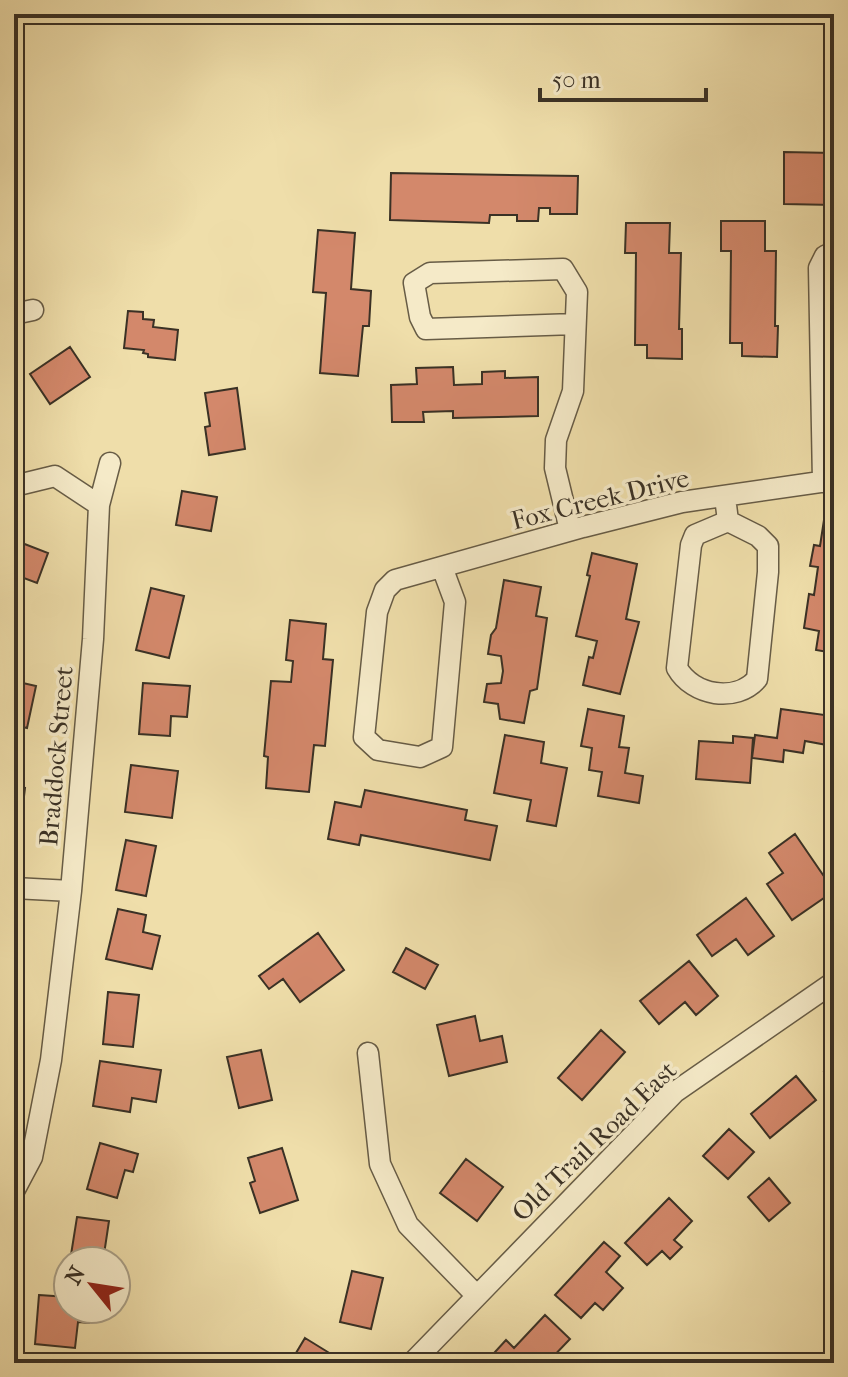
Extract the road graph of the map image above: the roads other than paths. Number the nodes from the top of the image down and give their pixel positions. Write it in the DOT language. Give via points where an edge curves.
graph roads {
  1 [pos="834,252"];
  2 [pos="575,324"];
  3 [pos="827,341"];
  4 [pos="110,463"];
  5 [pos="829,481"];
  6 [pos="14,486"];
  7 [pos="725,497"];
  8 [pos="99,505"];
  9 [pos="728,521"];
  10 [pos="570,530"];
  11 [pos="442,567"];
  12 [pos="14,888"];
  13 [pos="71,891"];
  14 [pos="834,982"];
  15 [pos="368,1053"];
  16 [pos="14,1191"];
  17 [pos="477,1296"];
  18 [pos="412,1363"];
  1 -- 3 [label="street" via="819,268"];
  2 -- 2 [label="street" via="426,329 414,283 430,273 563,269 577,292"];
  2 -- 10 [label="street" via="573,391 556,440 555,468"];
  3 -- 5 [label="street"];
  4 -- 8 [label="street, Braddock Street"];
  5 -- 7 [label="street, Fox Creek Drive"];
  6 -- 8 [label="street" via="55,476"];
  7 -- 9 [label="street"];
  7 -- 10 [label="street, Fox Creek Drive" via="682,502"];
  8 -- 13 [label="street, Braddock Street"];
  9 -- 9 [label="street" via="768,546 757,679 748,690 732,695 697,688 677,668 691,545 695,535"];
  10 -- 11 [label="street, Fox Creek Drive"];
  11 -- 11 [label="street, Fox Creek Drive" via="395,580 377,612 364,737 378,750 420,757 442,747 455,602"];
  12 -- 13 [label="street"];
  13 -- 16 [label="street, Braddock Street" via="46,1087 32,1157"];
  14 -- 17 [label="street, Old Trail Road East" via="675,1092"];
  15 -- 17 [label="street" via="380,1164 408,1225"];
  17 -- 18 [label="street, Old Trail Road East"];
}
